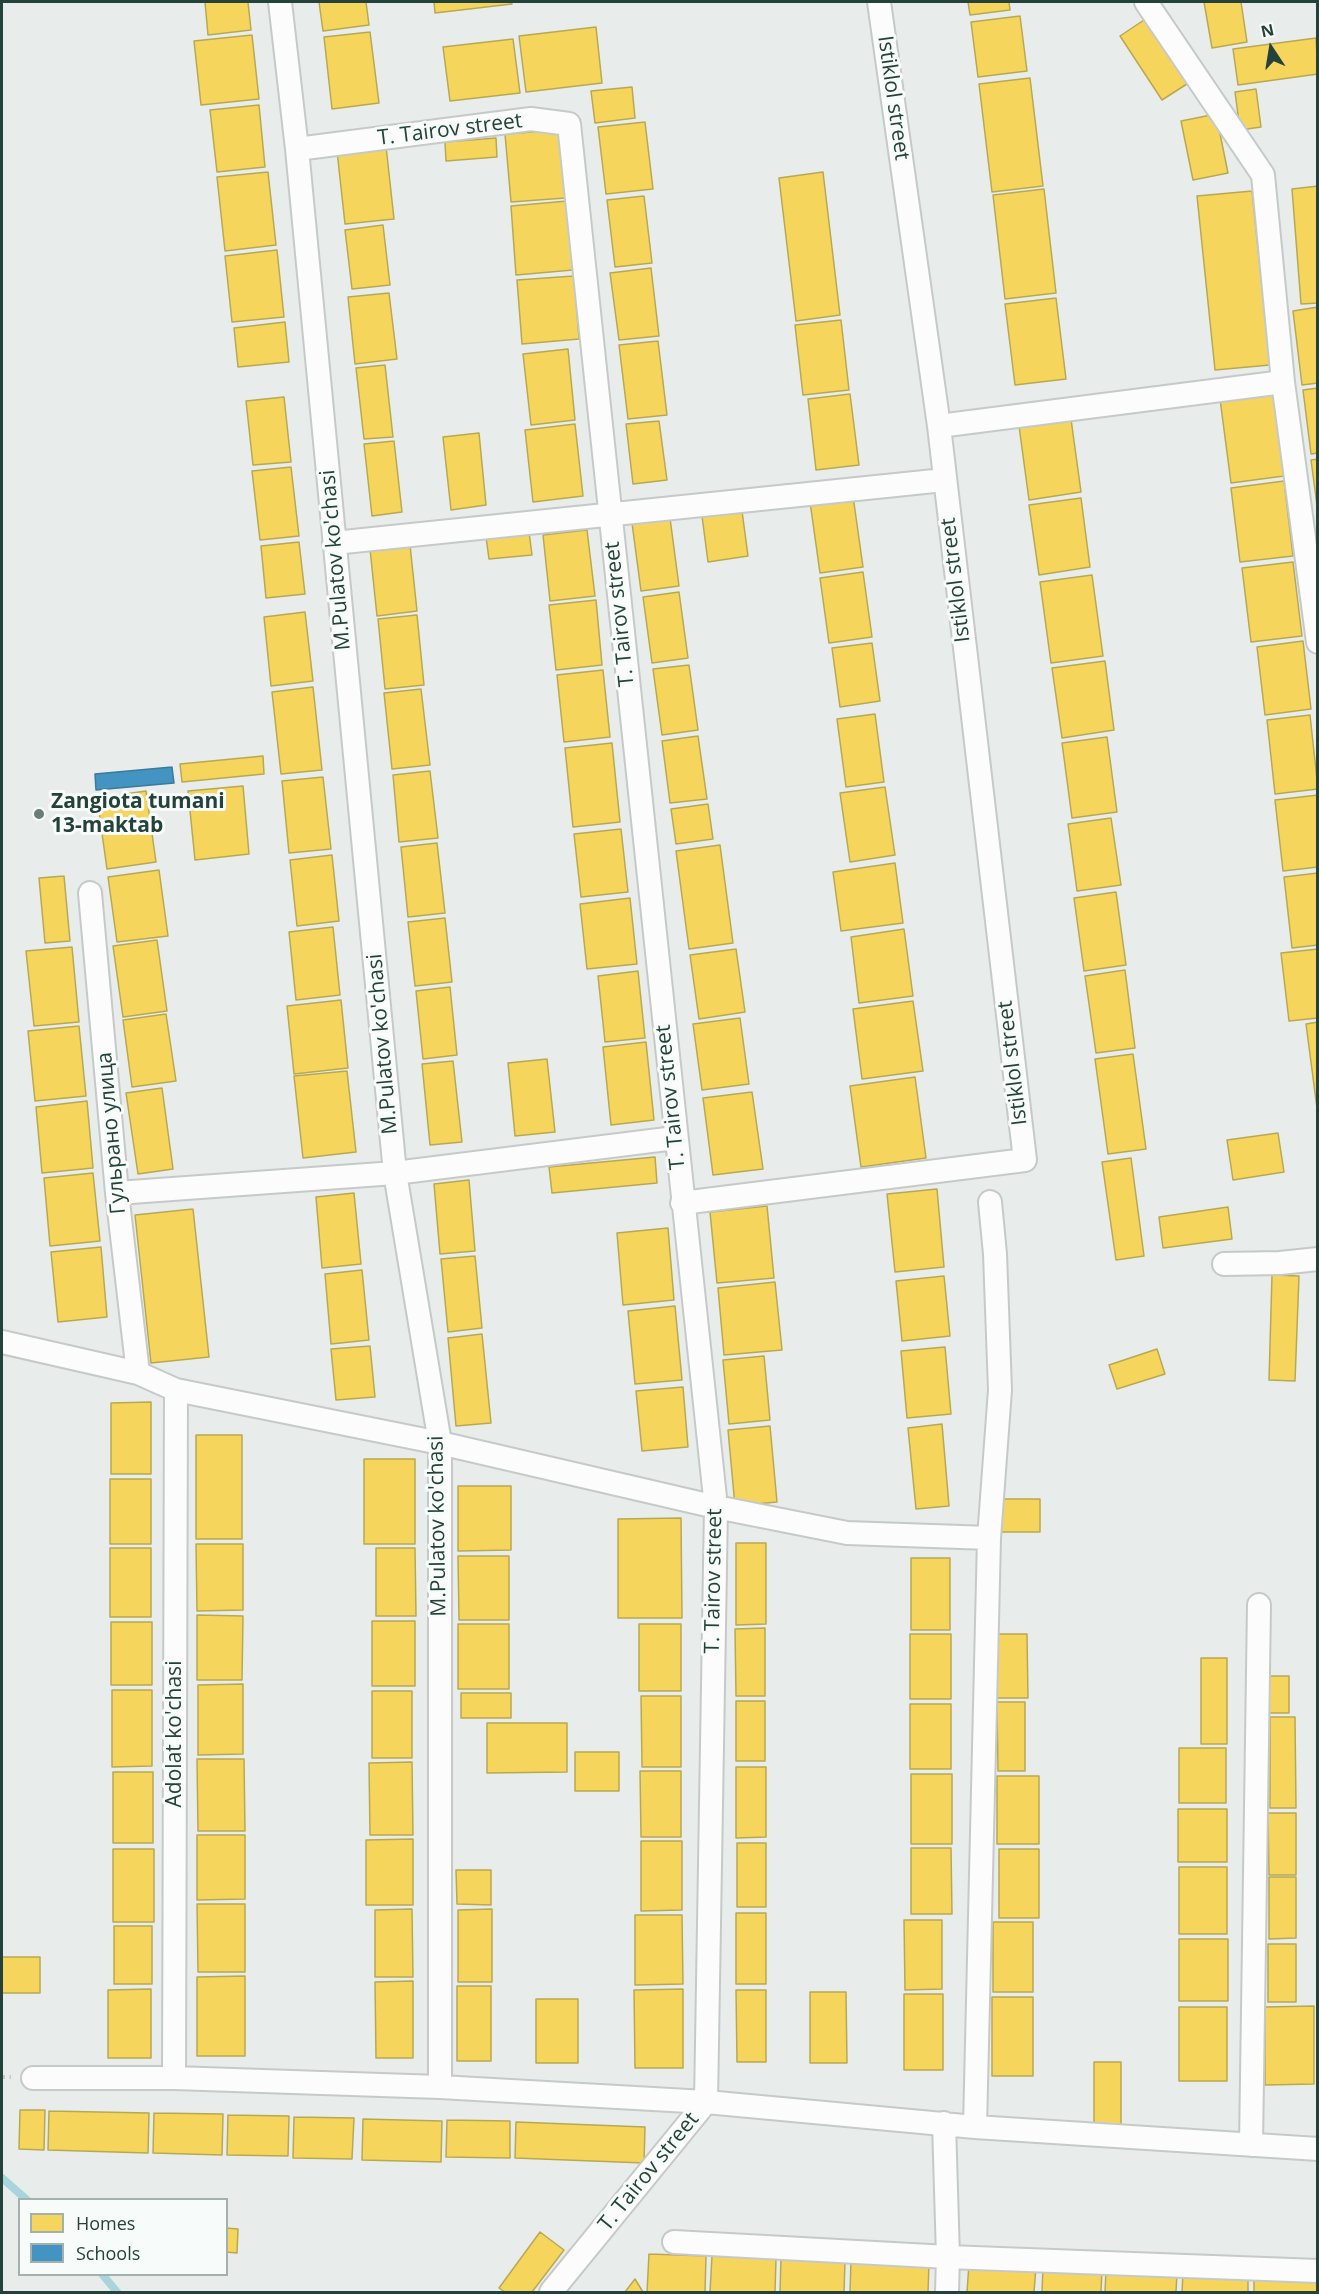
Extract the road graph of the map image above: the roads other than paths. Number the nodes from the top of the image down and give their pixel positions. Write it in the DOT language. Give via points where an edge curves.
graph roads {
  1 [pos="279,2"];
  2 [pos="879,2"];
  3 [pos="1146,2"];
  4 [pos="297,149"];
  5 [pos="1283,382"];
  6 [pos="939,426"];
  7 [pos="944,480"];
  8 [pos="610,514"];
  9 [pos="334,543"];
  10 [pos="1317,642"];
  11 [pos="90,893"];
  12 [pos="675,1138"];
  13 [pos="395,1173"];
  14 [pos="117,1193"];
  15 [pos="990,1202"];
  16 [pos="682,1203"];
  17 [pos="1317,1259"];
  18 [pos="1224,1264"];
  19 [pos="2,1342"];
  20 [pos="138,1373"];
  21 [pos="176,1390"];
  22 [pos="440,1443"];
  23 [pos="716,1507"];
  24 [pos="989,1538"];
  25 [pos="1259,1605"];
  26 [pos="33,2078"];
  27 [pos="174,2078"];
  28 [pos="440,2087"];
  29 [pos="706,2102"];
  30 [pos="944,2123"];
  31 [pos="975,2127"];
  32 [pos="1251,2145"];
  33 [pos="1317,2149"];
  34 [pos="674,2242"];
  35 [pos="948,2258"];
  36 [pos="1317,2271"];
  37 [pos="551,2292"];
  38 [pos="946,2292"];
  1 -- 4 [label="street, M.Pulatov ko'chasi"];
  2 -- 6 [label="street, Istiklol street"];
  3 -- 5 [label="street" via="1263,175"];
  4 -- 8 [label="street, T. Tairov street" via="531,119 569,124"];
  4 -- 9 [label="street, M.Pulatov ko'chasi"];
  5 -- 6 [label="street"];
  5 -- 10 [label="street"];
  6 -- 7 [label="street, Istiklol street"];
  7 -- 8 [label="street"];
  7 -- 16 [label="street, Istiklol street" via="1025,1160"];
  8 -- 9 [label="street"];
  8 -- 12 [label="street, T. Tairov street"];
  9 -- 13 [label="street, M.Pulatov ko'chasi"];
  11 -- 14 [label="street, Гульрано улица"];
  12 -- 13 [label="street"];
  12 -- 16 [label="street, T. Tairov street"];
  13 -- 14 [label="street"];
  13 -- 22 [label="street, M.Pulatov ko'chasi"];
  14 -- 20 [label="street, Гульрано улица"];
  15 -- 24 [label="street" via="1000,1390"];
  16 -- 23 [label="street, T. Tairov street"];
  17 -- 18 [label="street"];
  19 -- 20 [label="street"];
  20 -- 21 [label="street"];
  21 -- 22 [label="street"];
  21 -- 27 [label="street, Adolat ko'chasi"];
  22 -- 23 [label="street"];
  22 -- 28 [label="street, M.Pulatov ko'chasi"];
  23 -- 24 [label="street" via="847,1533"];
  23 -- 29 [label="street, T. Tairov street"];
  24 -- 31 [label="street"];
  25 -- 32 [label="street"];
  26 -- 27 [label="street"];
  27 -- 28 [label="street"];
  28 -- 29 [label="street"];
  29 -- 30 [label="street"];
  29 -- 37 [label="street, T. Tairov street"];
  30 -- 31 [label="street"];
  30 -- 35 [label="street"];
  31 -- 32 [label="street"];
  32 -- 33 [label="street"];
  34 -- 35 [label="street"];
  35 -- 36 [label="street"];
  35 -- 38 [label="street"];
}
